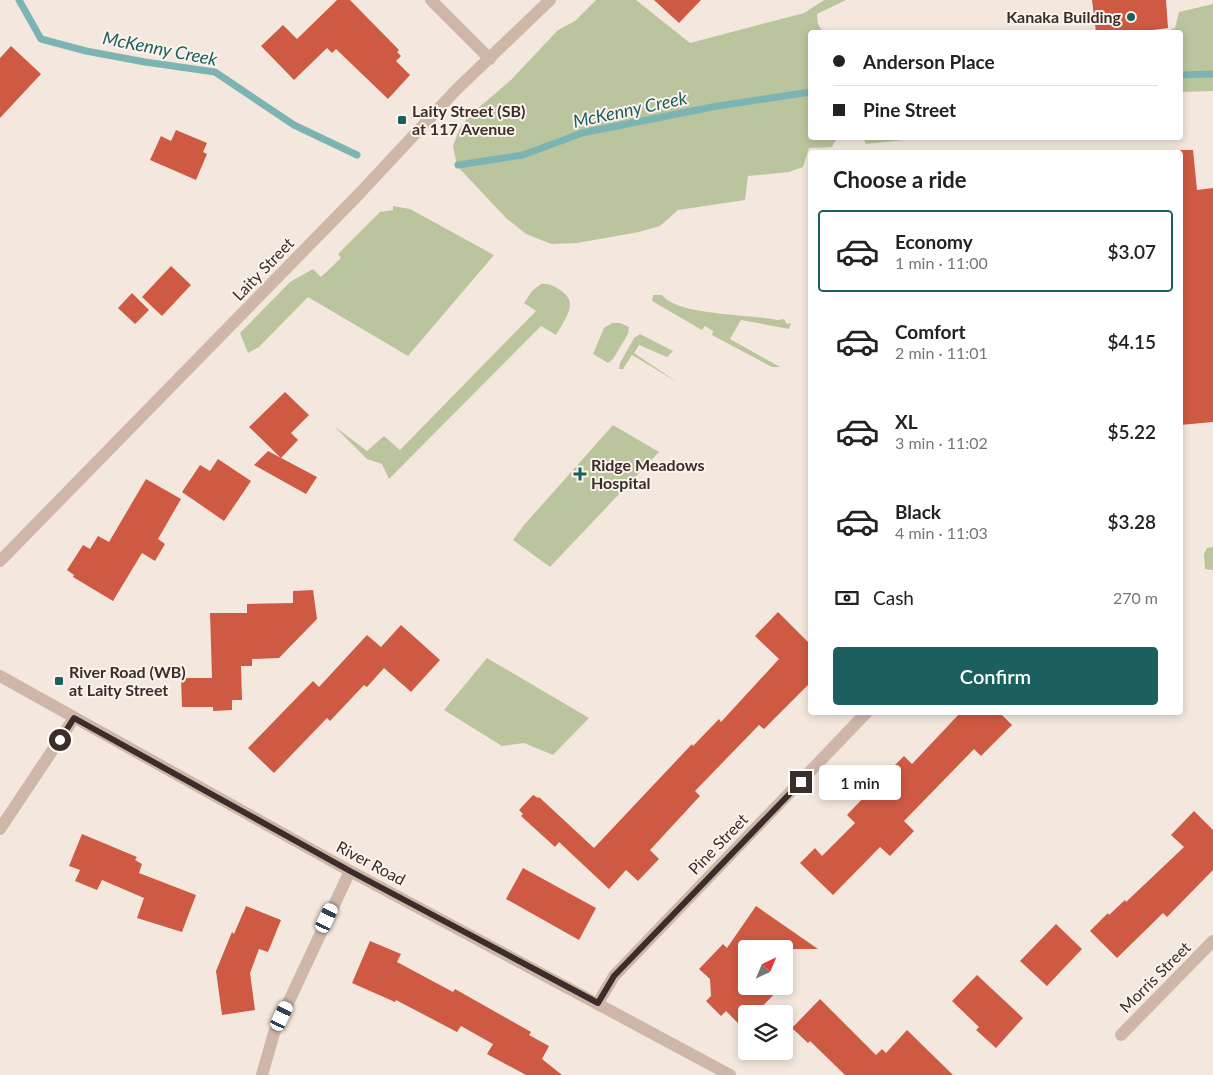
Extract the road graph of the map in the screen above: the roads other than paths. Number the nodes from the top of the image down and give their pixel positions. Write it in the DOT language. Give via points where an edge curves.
graph roads {
  1 [pos="430,0"];
  2 [pos="550,0"];
  3 [pos="490,59"];
  4 [pos="0,562"];
  5 [pos="0,676"];
  6 [pos="864,715"];
  7 [pos="74,718"];
  8 [pos="0,829"];
  9 [pos="350,871"];
  10 [pos="1213,941"];
  11 [pos="598,1003"];
  12 [pos="1121,1035"];
  13 [pos="262,1075"];
  14 [pos="730,1075"];
  1 -- 3 [label="street"];
  2 -- 3 [label="street, Laity Street"];
  3 -- 4 [label="street, Laity Street" via="456,90 360,194"];
  5 -- 7 [label="street, River Road"];
  6 -- 11 [label="street, Pine Street" via="614,976"];
  7 -- 8 [label="street"];
  7 -- 9 [label="street, River Road"];
  9 -- 11 [label="street, River Road"];
  9 -- 13 [label="street" via="274,1033"];
  10 -- 12 [label="street, Morris Street"];
  11 -- 14 [label="street, River Road"];
}
